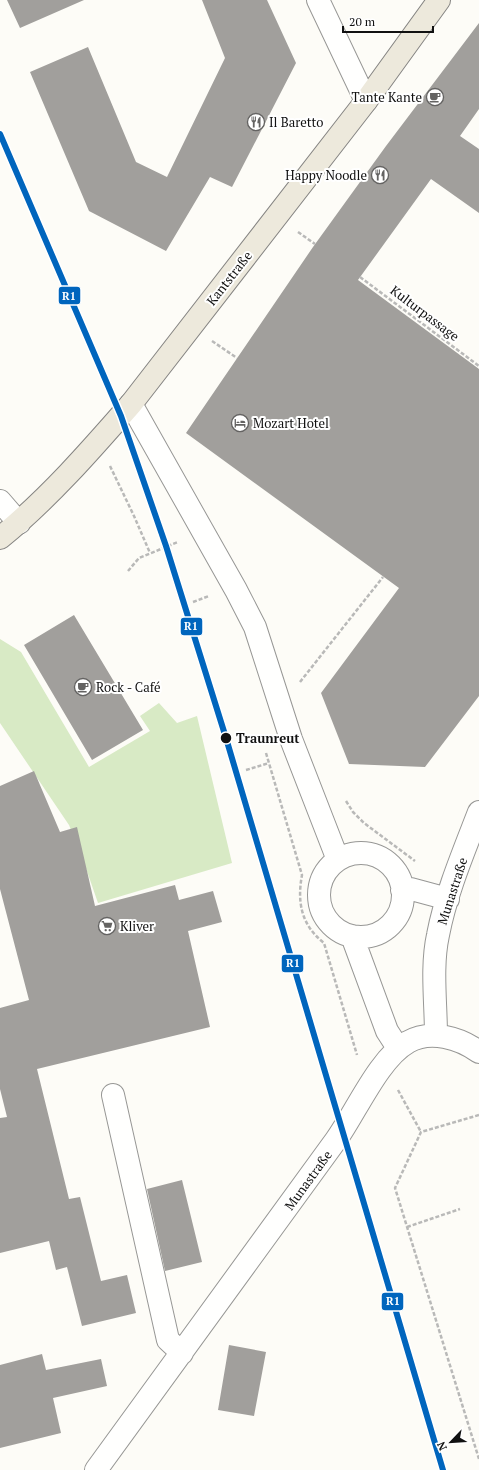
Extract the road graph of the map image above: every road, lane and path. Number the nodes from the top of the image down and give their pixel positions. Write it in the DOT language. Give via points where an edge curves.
graph roads {
  1 [pos="318,0"];
  2 [pos="439,0"];
  3 [pos="366,101"];
  4 [pos="360,278"];
  5 [pos="479,366"];
  6 [pos="131,404"];
  7 [pos="98,441"];
  8 [pos="0,501"];
  9 [pos="19,523"];
  10 [pos="0,538"];
  11 [pos="184,539"];
  12 [pos="150,554"];
  13 [pos="128,571"];
  14 [pos="383,577"];
  15 [pos="216,594"];
  16 [pos="193,602"];
  17 [pos="309,670"];
  18 [pos="264,748"];
  19 [pos="269,763"];
  20 [pos="246,770"];
  21 [pos="345,798"];
  22 [pos="479,812"];
  23 [pos="338,860"];
  24 [pos="456,874"];
  25 [pos="402,890"];
  26 [pos="448,899"];
  27 [pos="352,936"];
  28 [pos="436,1036"];
  29 [pos="398,1048"];
  30 [pos="479,1052"];
  31 [pos="379,1071"];
  32 [pos="113,1095"];
  33 [pos="479,1115"];
  34 [pos="421,1132"];
  35 [pos="460,1209"];
  36 [pos="407,1227"];
  37 [pos="182,1353"];
  38 [pos="479,1459"];
  39 [pos="96,1470"];
  1 -- 3 [label="street"];
  2 -- 3 [label="main road, Kantstraße"];
  3 -- 6 [label="main road, Kantstraße"];
  4 -- 5 [label="path, Kulturpassage"];
  6 -- 7 [label="main road, Kantstraße"];
  6 -- 23 [label="street" via="255,627 291,739"];
  7 -- 9 [label="main road, Kantstraße"];
  7 -- 12 [label="path"];
  8 -- 9 [label="street"];
  9 -- 10 [label="main road, Kantstraße"];
  11 -- 12 [label="path"];
  12 -- 13 [label="path" via="139,558"];
  14 -- 17 [label="path"];
  15 -- 16 [label="path"];
  18 -- 19 [label="path"];
  19 -- 20 [label="path"];
  19 -- 31 [label="path" via="302,875 299,894 302,916 315,936 324,943 357,1056"];
  21 -- 24 [label="path" via="353,812 364,823 413,860"];
  22 -- 24 [label="street, Munastraße"];
  23 -- 25 [label="street" via="351,854 365,853 378,857 390,865 399,877"];
  23 -- 27 [label="street" via="328,869 321,882 319,896 328,922 339,931"];
  24 -- 26 [label="street, Munastraße"];
  25 -- 26 [label="street" via="411,889"];
  25 -- 27 [label="street" via="402,904 389,926 365,937"];
  26 -- 28 [label="street, Munastraße" via="438,935"];
  27 -- 29 [label="street" via="387,1031"];
  28 -- 29 [label="street, Munastraße" via="422,1037"];
  28 -- 30 [label="street" via="453,1039"];
  29 -- 31 [label="street, Munastraße"];
  31 -- 34 [label="path" via="395,1083"];
  31 -- 37 [label="street, Munastraße" via="343,1130"];
  32 -- 37 [label="street" via="168,1340"];
  33 -- 34 [label="path"];
  34 -- 36 [label="path" via="395,1188"];
  35 -- 36 [label="path"];
  36 -- 38 [label="path"];
  37 -- 39 [label="street, Munastraße"];
}
